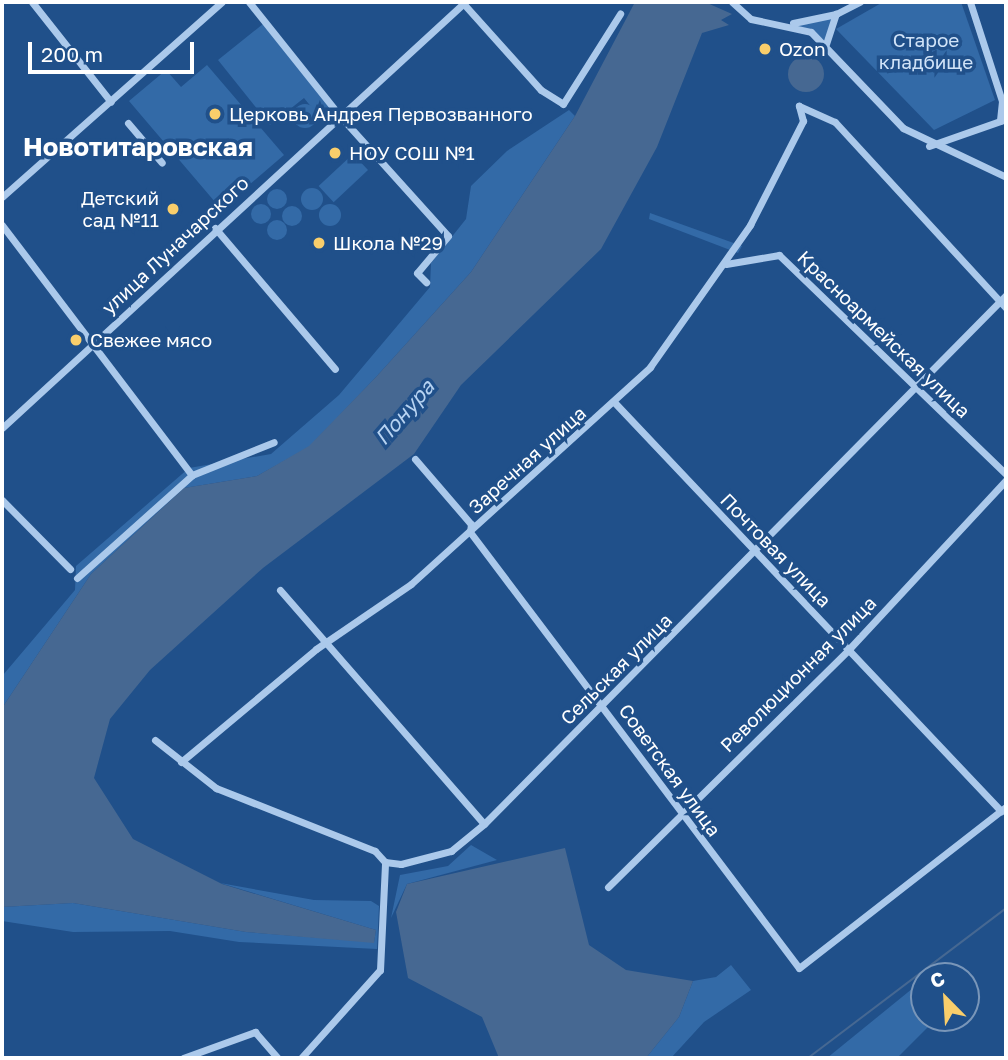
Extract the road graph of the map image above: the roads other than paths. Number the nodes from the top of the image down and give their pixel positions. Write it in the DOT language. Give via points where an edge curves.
graph roads {
  1 [pos="32,2"];
  2 [pos="222,2"];
  3 [pos="249,2"];
  4 [pos="463,2"];
  5 [pos="860,2"];
  6 [pos="970,2"];
  7 [pos="735,4"];
  8 [pos="620,14"];
  9 [pos="836,14"];
  10 [pos="793,23"];
  11 [pos="827,44"];
  12 [pos="111,102"];
  13 [pos="340,116"];
  14 [pos="1003,120"];
  15 [pos="128,123"];
  16 [pos="929,146"];
  17 [pos="162,163"];
  18 [pos="1006,177"];
  19 [pos="2,197"];
  20 [pos="2,225"];
  21 [pos="215,228"];
  22 [pos="726,264"];
  23 [pos="426,282"];
  24 [pos="1004,302"];
  25 [pos="92,346"];
  26 [pos="335,369"];
  27 [pos="916,387"];
  28 [pos="615,403"];
  29 [pos="2,428"];
  30 [pos="274,442"];
  31 [pos="415,459"];
  32 [pos="1006,474"];
  33 [pos="192,475"];
  34 [pos="1006,480"];
  35 [pos="2,500"];
  36 [pos="470,532"];
  37 [pos="756,552"];
  38 [pos="69,569"];
  39 [pos="77,578"];
  40 [pos="280,590"];
  41 [pos="326,645"];
  42 [pos="850,648"];
  43 [pos="603,706"];
  44 [pos="155,740"];
  45 [pos="181,762"];
  46 [pos="1003,809"];
  47 [pos="680,811"];
  48 [pos="484,824"];
  49 [pos="385,862"];
  50 [pos="608,887"];
  51 [pos="183,1058"];
  52 [pos="278,1058"];
  53 [pos="301,1058"];
  1 -- 12 [label="street"];
  2 -- 12 [label="street"];
  3 -- 13 [label="street"];
  4 -- 8 [label="street" via="541,90 563,104"];
  4 -- 13 [label="street, улица Луначарского"];
  5 -- 9 [label="street"];
  6 -- 14 [label="street" via="1002,101"];
  7 -- 10 [label="street" via="751,19"];
  9 -- 10 [label="street"];
  9 -- 11 [label="street"];
  10 -- 11 [label="street"];
  11 -- 16 [label="street" via="903,128"];
  12 -- 19 [label="street"];
  13 -- 21 [label="street, улица Луначарского"];
  13 -- 23 [label="street" via="448,236 417,272"];
  14 -- 16 [label="street"];
  15 -- 17 [label="street"];
  16 -- 18 [label="street"];
  20 -- 25 [label="street"];
  21 -- 25 [label="street, улица Луначарского"];
  21 -- 26 [label="street"];
  22 -- 24 [label="street, Заречная улица" via="803,121 799,106 835,121"];
  22 -- 27 [label="street, Красноармейская улица" via="779,255"];
  22 -- 28 [label="street, Заречная улица" via="681,329"];
  24 -- 27 [label="street, Сельская улица"];
  25 -- 29 [label="street, улица Луначарского"];
  25 -- 33 [label="street"];
  27 -- 32 [label="street, Красноармейская улица"];
  27 -- 37 [label="street, Сельская улица"];
  28 -- 36 [label="street, Заречная улица"];
  28 -- 37 [label="street, Почтовая улица"];
  30 -- 33 [label="street"];
  31 -- 36 [label="street, Советская улица" via="471,524"];
  33 -- 39 [label="street"];
  34 -- 42 [label="street, Революционная улица"];
  35 -- 38 [label="street"];
  36 -- 41 [label="street, Заречная улица"];
  36 -- 43 [label="street, Советская улица"];
  37 -- 42 [label="street, Почтовая улица"];
  37 -- 43 [label="street, Сельская улица"];
  40 -- 41 [label="street"];
  41 -- 45 [label="street, Заречная улица"];
  41 -- 48 [label="street"];
  42 -- 46 [label="street, Почтовая улица"];
  42 -- 47 [label="street, Революционная улица"];
  43 -- 47 [label="street, Советская улица"];
  43 -- 48 [label="street, Сельская улица"];
  44 -- 45 [label="street"];
  45 -- 49 [label="street" via="261,811 375,851"];
  46 -- 47 [label="street, Советская улица" via="799,968"];
  47 -- 50 [label="street, Революционная улица"];
  48 -- 49 [label="street, Сельская улица" via="451,851 401,864"];
  49 -- 53 [label="street" via="380,970"];
  51 -- 52 [label="street" via="255,1032"];
}
